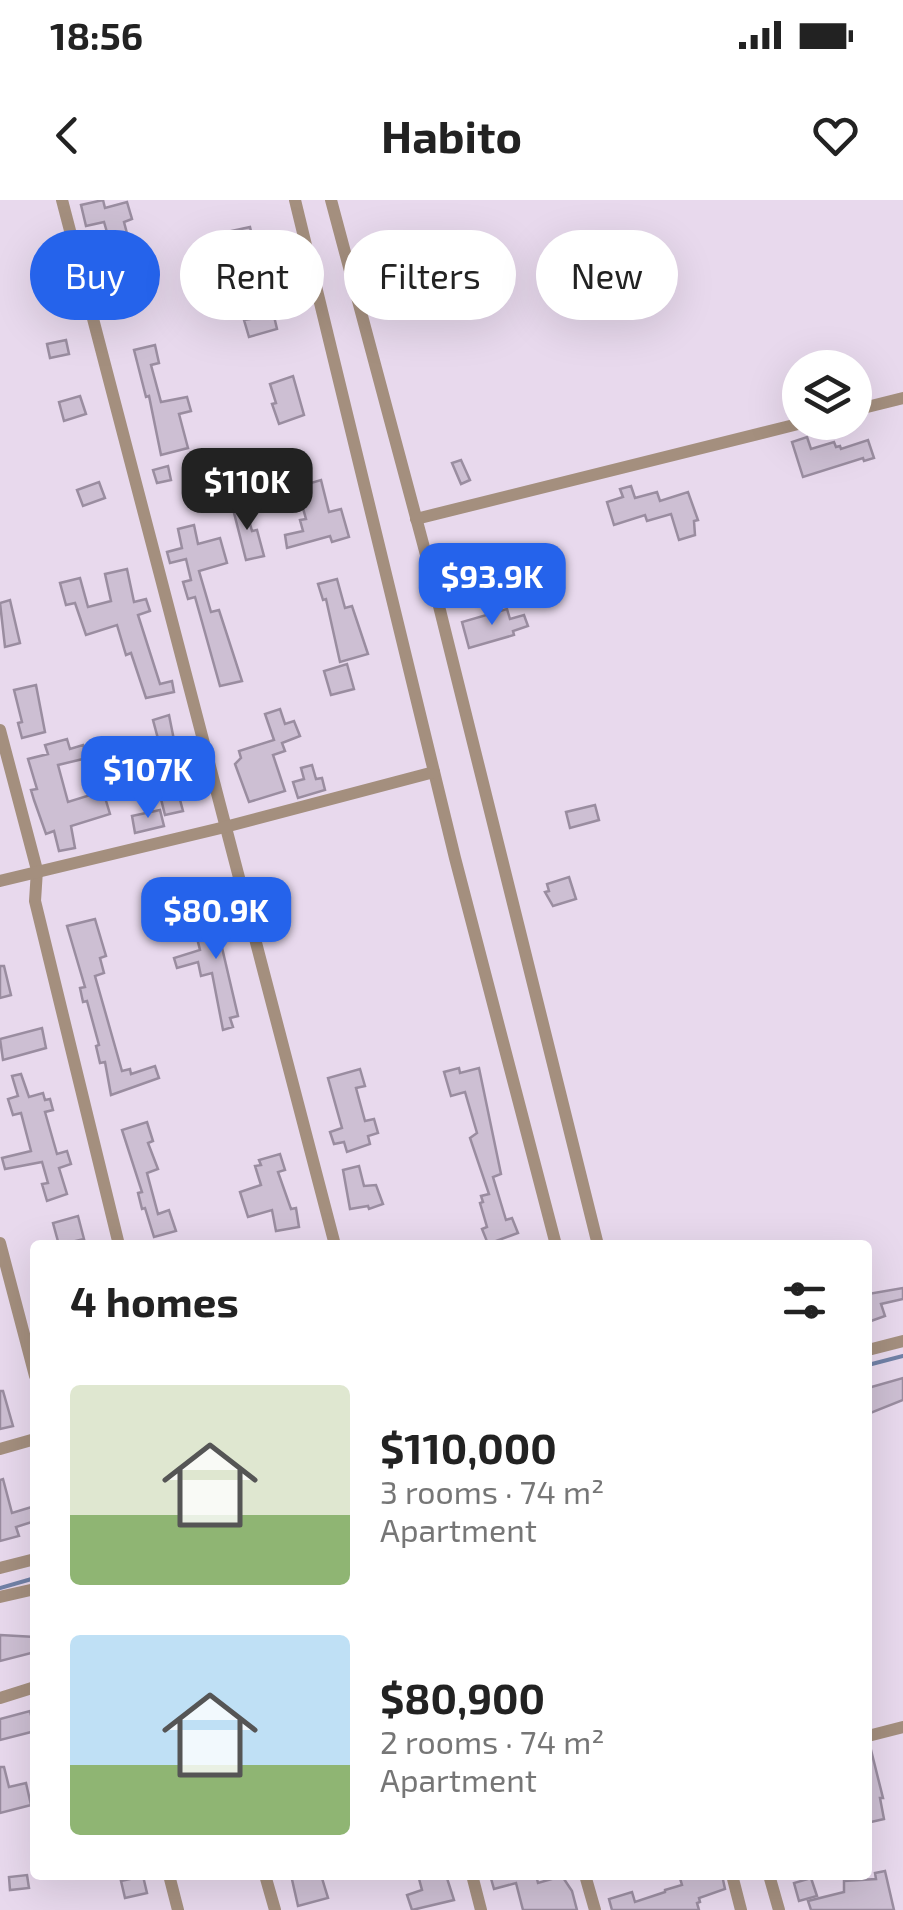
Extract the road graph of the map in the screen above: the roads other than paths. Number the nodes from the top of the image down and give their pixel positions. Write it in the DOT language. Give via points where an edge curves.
graph roads {
  1 [pos="62,200"];
  2 [pos="295,200"];
  3 [pos="331,200"];
  4 [pos="903,398"];
  5 [pos="872,406"];
  6 [pos="782,428"];
  7 [pos="416,519"];
  8 [pos="0,730"];
  9 [pos="434,772"];
  10 [pos="224,828"];
  11 [pos="37,870"];
  12 [pos="0,881"];
  13 [pos="118,1240"];
  14 [pos="335,1240"];
  15 [pos="555,1240"];
  16 [pos="597,1240"];
  17 [pos="0,1243"];
  18 [pos="903,1341"];
  19 [pos="872,1349"];
  20 [pos="30,1357"];
  21 [pos="30,1440"];
  22 [pos="0,1449"];
  23 [pos="30,1560"];
  24 [pos="0,1568"];
  25 [pos="30,1590"];
  26 [pos="0,1597"];
  27 [pos="30,1689"];
  28 [pos="0,1698"];
  29 [pos="903,1728"];
  30 [pos="872,1735"];
  31 [pos="170,1880"];
  32 [pos="267,1880"];
  33 [pos="473,1880"];
  34 [pos="586,1880"];
  35 [pos="733,1880"];
  36 [pos="771,1880"];
  37 [pos="178,1910"];
  38 [pos="274,1910"];
  39 [pos="481,1910"];
  40 [pos="595,1910"];
  41 [pos="741,1910"];
  42 [pos="778,1910"];
  1 -- 10 [label="street"];
  2 -- 9 [label="street"];
  3 -- 7 [label="street"];
  4 -- 5 [label="street"];
  6 -- 7 [label="street"];
  7 -- 16 [label="street"];
  8 -- 11 [label="street"];
  9 -- 10 [label="street"];
  9 -- 15 [label="street"];
  10 -- 11 [label="street"];
  10 -- 14 [label="street"];
  11 -- 12 [label="street"];
  11 -- 13 [label="street" via="35,901"];
  17 -- 20 [label="street"];
  18 -- 19 [label="street"];
  21 -- 22 [label="street"];
  23 -- 24 [label="street"];
  25 -- 26 [label="street"];
  27 -- 28 [label="street"];
  29 -- 30 [label="street"];
  31 -- 37 [label="street"];
  32 -- 38 [label="street"];
  33 -- 39 [label="street"];
  34 -- 40 [label="street"];
  35 -- 41 [label="street"];
  36 -- 42 [label="street"];
}
